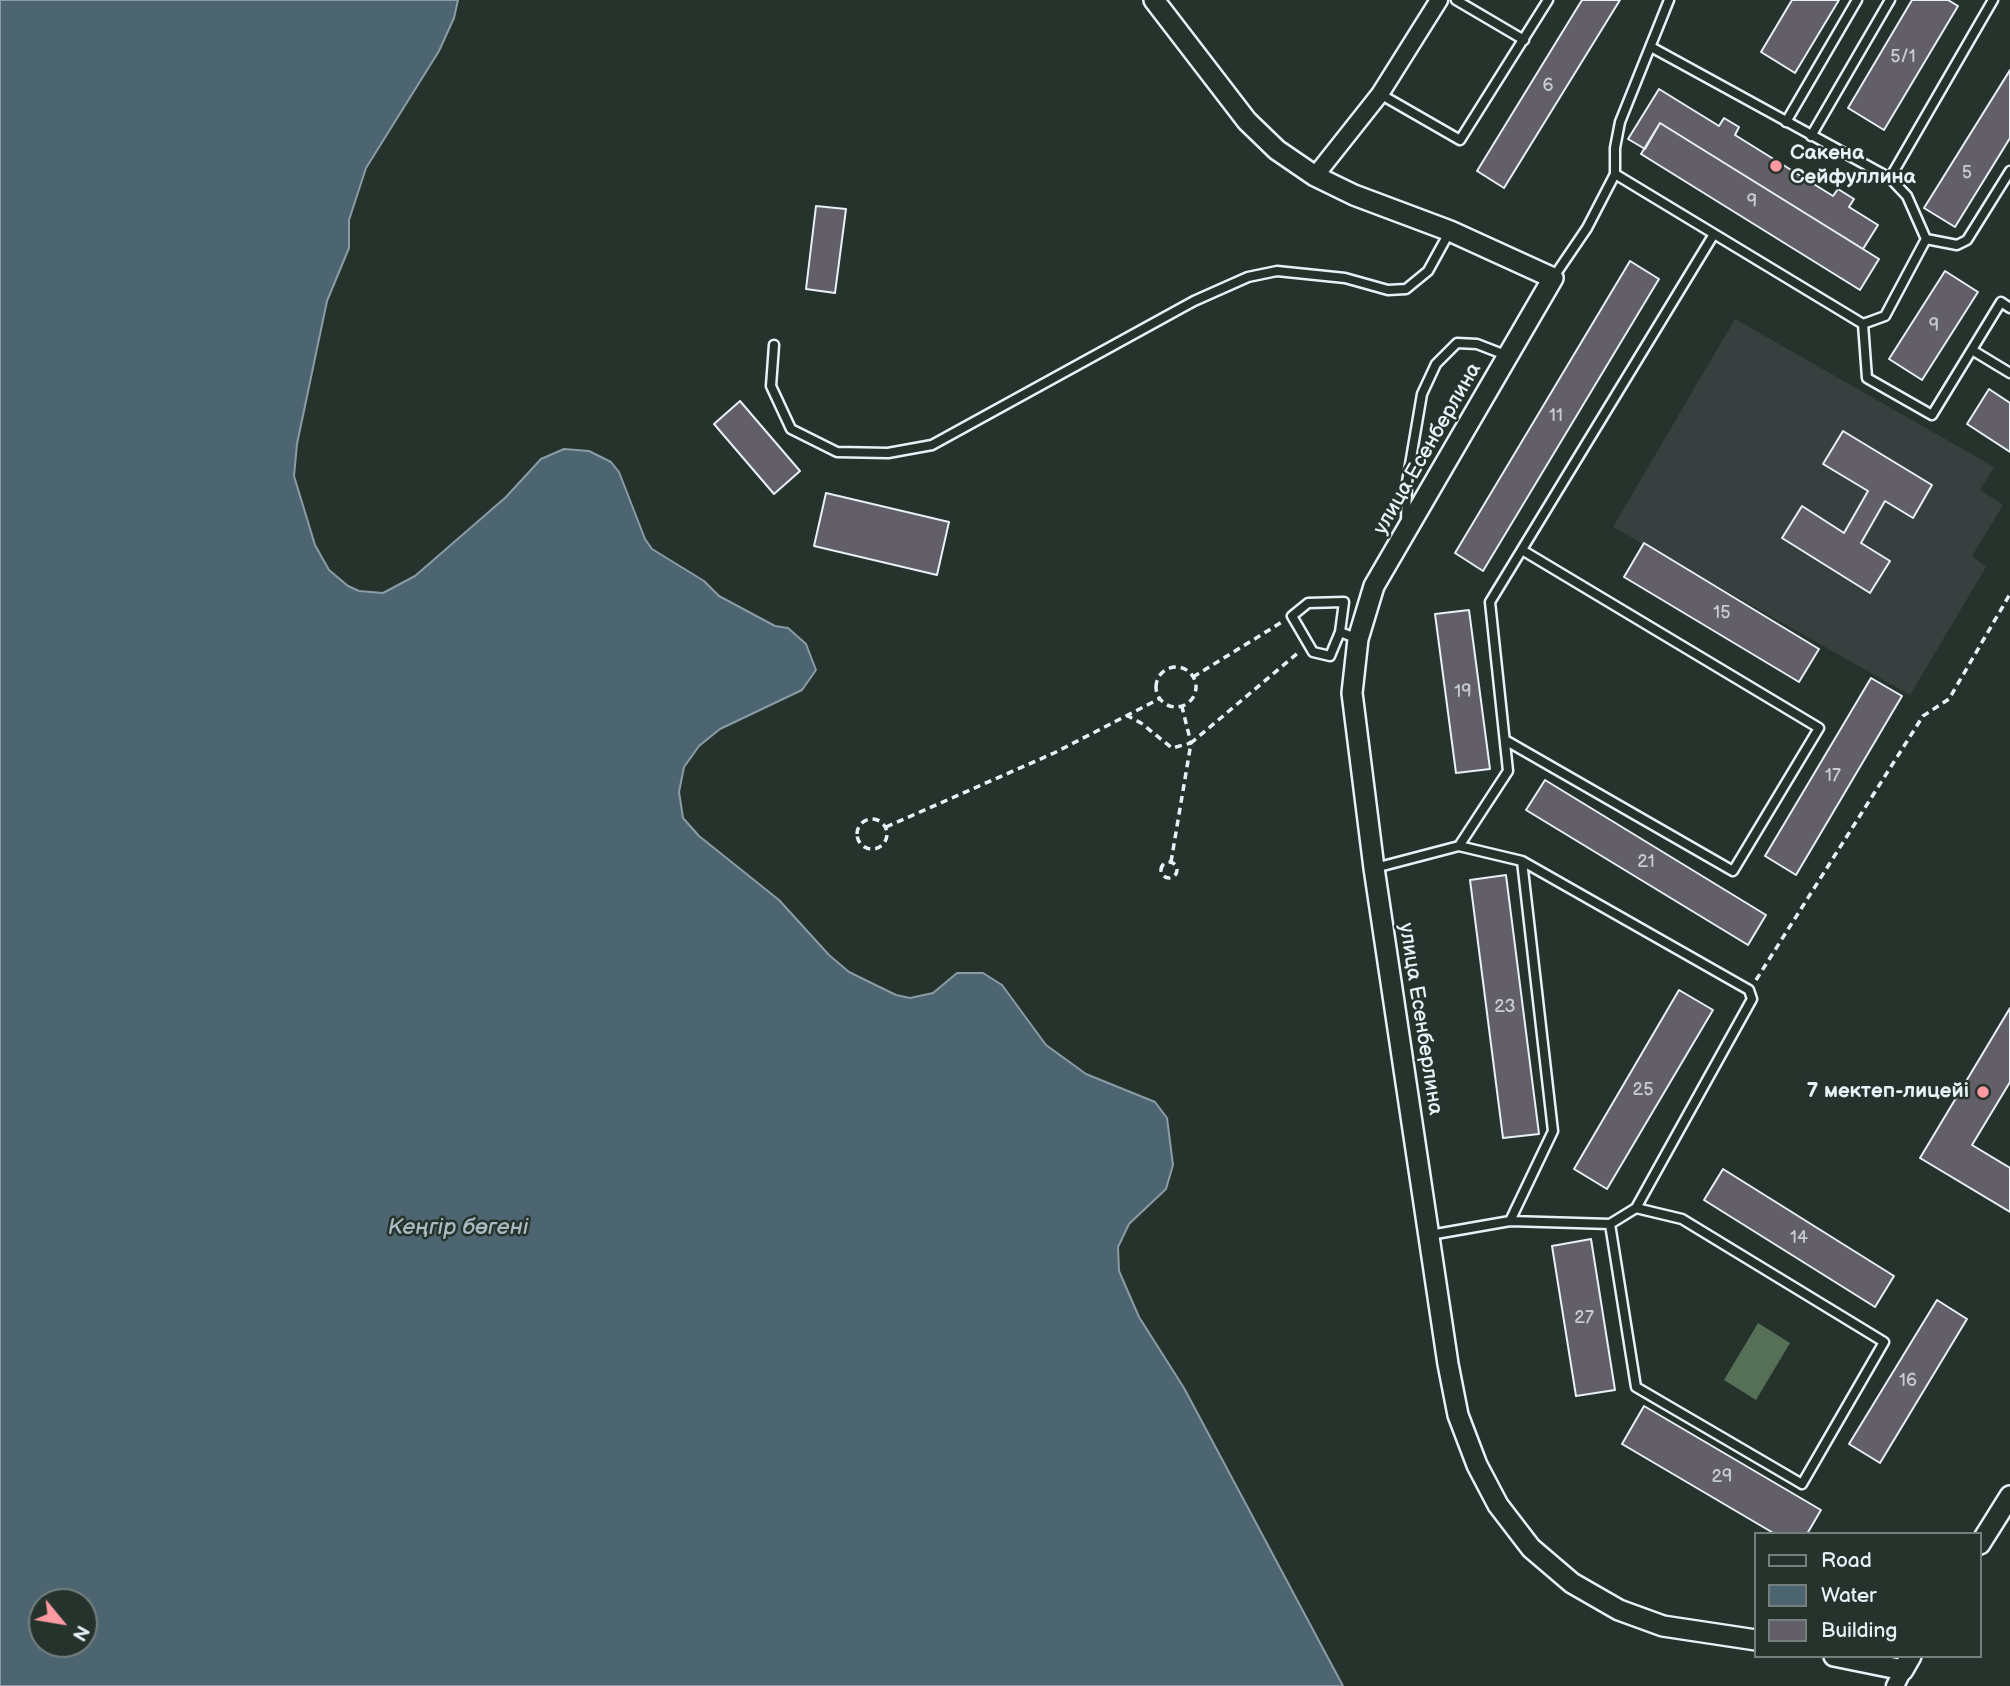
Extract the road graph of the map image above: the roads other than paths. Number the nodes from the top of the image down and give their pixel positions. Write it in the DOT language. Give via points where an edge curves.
graph roads {
  1 [pos="1154,0"];
  2 [pos="1439,0"];
  3 [pos="1456,0"];
  4 [pos="1548,0"];
  5 [pos="1669,0"];
  6 [pos="1857,0"];
  7 [pos="1890,0"];
  8 [pos="1993,0"];
  9 [pos="1524,40"];
  10 [pos="1651,47"];
  11 [pos="1380,94"];
  12 [pos="1786,122"];
  13 [pos="1811,136"];
  14 [pos="1615,174"];
  15 [pos="1315,176"];
  16 [pos="1890,178"];
  17 [pos="2008,178"];
  18 [pos="1450,231"];
  19 [pos="1714,234"];
  20 [pos="1926,239"];
  21 [pos="1553,278"];
  22 [pos="2010,307"];
  23 [pos="1863,324"];
  24 [pos="774,345"];
  25 [pos="1972,350"];
  26 [pos="1508,356"];
  27 [pos="2010,373"];
  28 [pos="1406,531"];
  29 [pos="1522,550"];
  30 [pos="1349,635"];
  31 [pos="1505,740"];
  32 [pos="1459,846"];
  33 [pos="1522,862"];
  34 [pos="1374,868"];
  35 [pos="1636,1208"];
  36 [pos="1510,1221"];
  37 [pos="1610,1224"];
  38 [pos="1430,1235"];
  39 [pos="2010,1496"];
  40 [pos="1982,1541"];
  41 [pos="1755,1640"];
  42 [pos="1843,1658"];
  43 [pos="1903,1671"];
  1 -- 15 [label="street" via="1247,121 1277,150"];
  2 -- 11 [label="street"];
  3 -- 9 [label="lane"];
  4 -- 9 [label="lane"];
  5 -- 10 [label="lane"];
  6 -- 12 [label="lane"];
  7 -- 13 [label="lane"];
  8 -- 16 [label="lane"];
  9 -- 11 [label="lane" via="1460,140"];
  10 -- 12 [label="lane"];
  10 -- 14 [label="lane" via="1620,122"];
  11 -- 15 [label="street"];
  12 -- 13 [label="lane"];
  13 -- 16 [label="lane"];
  14 -- 19 [label="lane"];
  14 -- 21 [label="lane" via="1587,228"];
  15 -- 18 [label="street"];
  16 -- 20 [label="lane" via="1906,196"];
  17 -- 20 [label="lane" via="1967,240 1957,244"];
  18 -- 21 [label="street"];
  18 -- 24 [label="lane" via="1429,271 1406,289 1277,271 1248,277 1194,301 932,445 888,453 837,452 791,429 771,386"];
  19 -- 23 [label="lane"];
  19 -- 29 [label="lane"];
  20 -- 23 [label="lane" via="1885,316"];
  21 -- 26 [label="street, улица Есенберлина"];
  22 -- 25 [label="lane" via="2001,302"];
  23 -- 25 [label="lane" via="1867,378 1932,415"];
  25 -- 27 [label="lane"];
  26 -- 28 [label="street, улица Есенберлина"];
  26 -- 28 [label="lane" via="1477,344 1457,343 1436,363 1422,394 1407,482"];
  28 -- 30 [label="street, улица Есенберлина"];
  29 -- 31 [label="lane" via="1490,602"];
  29 -- 31 [label="lane" via="1819,728 1733,871"];
  30 -- 30 [label="lane" via="1343,602 1308,603 1292,615 1313,652 1330,656"];
  30 -- 34 [label="street, улица Есенберлина"];
  31 -- 32 [label="lane" via="1508,771"];
  32 -- 33 [label="lane"];
  32 -- 34 [label="lane"];
  33 -- 35 [label="lane" via="1749,990 1752,999"];
  33 -- 36 [label="lane" via="1553,1131"];
  34 -- 38 [label="street, улица Есенберлина"];
  35 -- 37 [label="lane"];
  35 -- 37 [label="lane" via="1682,1219 1884,1342 1802,1484 1636,1387"];
  36 -- 37 [label="lane"];
  36 -- 38 [label="lane"];
  38 -- 41 [label="street, улица Есенберлина" via="1458,1415 1498,1505 1531,1548 1572,1583 1619,1610 1663,1626"];
  39 -- 40 [label="street"];
  42 -- 43 [label="street"];
}
